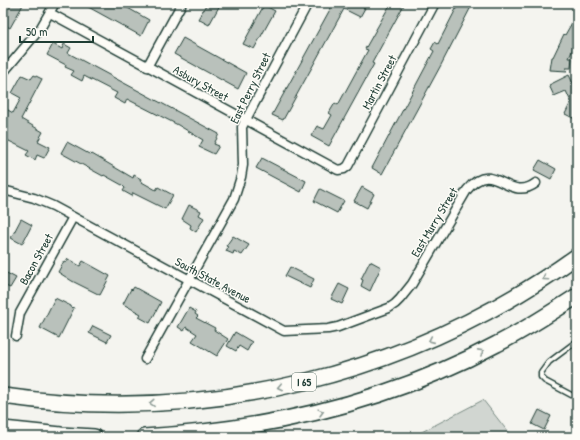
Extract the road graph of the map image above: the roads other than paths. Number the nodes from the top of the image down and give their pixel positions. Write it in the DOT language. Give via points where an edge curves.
graph roads {
  1 [pos="56,3"];
  2 [pos="182,3"];
  3 [pos="308,3"];
  4 [pos="435,3"];
  5 [pos="50,13"];
  6 [pos="147,67"];
  7 [pos="3,73"];
  8 [pos="245,120"];
  9 [pos="342,170"];
  10 [pos="536,183"];
  11 [pos="3,190"];
  12 [pos="73,217"];
  13 [pos="577,256"];
  14 [pos="189,280"];
  15 [pos="412,284"];
  16 [pos="577,296"];
  17 [pos="16,336"];
  18 [pos="577,341"];
  19 [pos="145,359"];
  20 [pos="3,396"];
  21 [pos="577,398"];
  22 [pos="3,429"];
  23 [pos="94,437"];
  24 [pos="144,437"];
  1 -- 5 [label="street"];
  2 -- 6 [label="street"];
  3 -- 8 [label="street, East Perry Street"];
  4 -- 9 [label="street, Martin Street" via="348,166"];
  5 -- 6 [label="street, Asbury Street"];
  5 -- 7 [label="street"];
  6 -- 8 [label="street, Asbury Street"];
  8 -- 9 [label="street, Asbury Street" via="335,169"];
  8 -- 14 [label="street, East Perry Street" via="242,127 242,165 238,188"];
  10 -- 15 [label="street, East Murry Street" via="525,189 514,188 484,177 472,183"];
  11 -- 12 [label="street, South State Avenue" via="34,198"];
  12 -- 14 [label="street, South State Avenue"];
  12 -- 17 [label="street, Bacon Street" via="20,313"];
  13 -- 20 [label="highway, I 65, one-way" via="526,291 448,332 383,359 319,378 241,394 153,403 81,403"];
  14 -- 15 [label="street, South State Avenue" via="284,331 338,327 389,308"];
  14 -- 19 [label="street, East Perry Street"];
  24 -- 16 [label="highway, one-way" via="252,426 299,417 371,398 475,356"];
  18 -- 21 [label="lane" via="549,362 541,377"];
  22 -- 23 [label="highway"];
}
